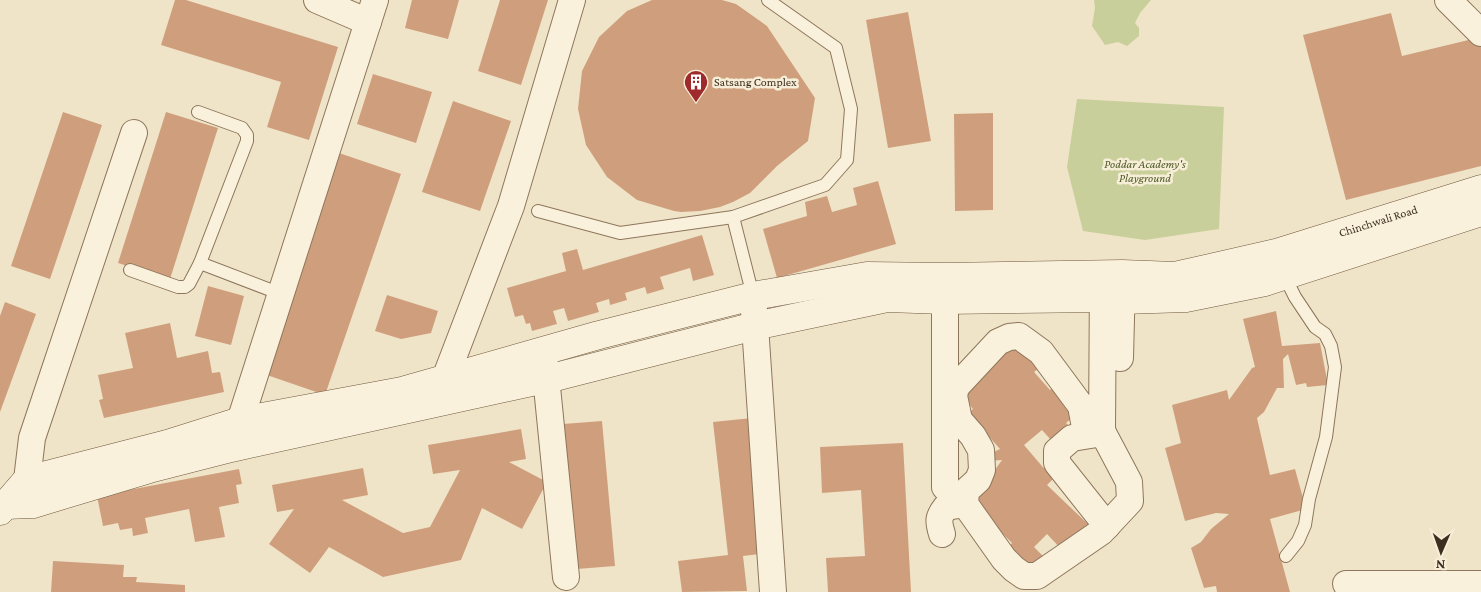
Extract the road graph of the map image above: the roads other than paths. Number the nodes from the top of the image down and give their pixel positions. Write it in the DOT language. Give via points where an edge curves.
graph roads {
  1 [pos="317,0"];
  2 [pos="572,0"];
  3 [pos="768,0"];
  4 [pos="1448,0"];
  5 [pos="371,11"];
  6 [pos="1481,33"];
  7 [pos="198,112"];
  8 [pos="134,133"];
  9 [pos="1481,189"];
  10 [pos="538,212"];
  11 [pos="1481,212"];
  12 [pos="1439,214"];
  13 [pos="734,216"];
  14 [pos="200,263"];
  15 [pos="1280,264"];
  16 [pos="130,270"];
  17 [pos="1112,287"];
  18 [pos="945,288"];
  19 [pos="281,294"];
  20 [pos="753,296"];
  21 [pos="755,326"];
  22 [pos="543,350"];
  23 [pos="1120,358"];
  24 [pos="446,377"];
  25 [pos="547,379"];
  26 [pos="436,403"];
  27 [pos="240,421"];
  28 [pos="1094,427"];
  29 [pos="231,448"];
  30 [pos="945,487"];
  31 [pos="30,492"];
  32 [pos="965,504"];
  33 [pos="2,508"];
  34 [pos="1107,526"];
  35 [pos="942,534"];
  36 [pos="1286,556"];
  37 [pos="566,577"];
  38 [pos="1346,584"];
  39 [pos="1481,584"];
  40 [pos="773,592"];
  1 -- 5 [label="street"];
  2 -- 24 [label="street" via="511,206"];
  3 -- 13 [label="lane" via="836,48 851,109 848,160 825,186"];
  4 -- 6 [label="street"];
  5 -- 19 [label="street"];
  7 -- 14 [label="lane" via="242,128 248,135"];
  8 -- 31 [label="street" via="32,438"];
  9 -- 12 [label="street, Chinchwali Road"];
  10 -- 13 [label="lane" via="620,233"];
  11 -- 12 [label="street"];
  12 -- 15 [label="street, Chinchwali Road"];
  13 -- 20 [label="lane"];
  14 -- 16 [label="lane" via="185,288"];
  14 -- 19 [label="lane"];
  15 -- 17 [label="street, Chinchwali Road"];
  15 -- 36 [label="lane" via="1295,297 1332,346 1335,367 1326,437 1305,525"];
  17 -- 18 [label="street, Chinchwali Road"];
  17 -- 23 [label="street"];
  17 -- 28 [label="street"];
  18 -- 20 [label="street" via="867,276"];
  18 -- 21 [label="street"];
  18 -- 30 [label="street"];
  19 -- 27 [label="street"];
  20 -- 21 [label="street"];
  20 -- 22 [label="street"];
  21 -- 25 [label="street"];
  21 -- 40 [label="street"];
  22 -- 24 [label="street"];
  22 -- 25 [label="street"];
  24 -- 26 [label="street"];
  24 -- 27 [label="street" via="402,391"];
  25 -- 26 [label="street"];
  25 -- 37 [label="street"];
  26 -- 29 [label="street"];
  27 -- 29 [label="street"];
  27 -- 31 [label="street"];
  28 -- 32 [label="street" via="1041,352 1019,336 998,342 956,386 954,396 959,420 981,450 982,470 978,480 966,491"];
  28 -- 34 [label="street" via="1129,482 1130,502"];
  28 -- 34 [label="street" via="1072,438 1056,451 1056,457 1057,463"];
  29 -- 31 [label="street" via="149,469"];
  31 -- 33 [label="street"];
  32 -- 34 [label="street" via="1004,559 1024,576 1037,576"];
  32 -- 35 [label="street" via="946,507 941,512 938,522"];
  38 -- 39 [label="street"];
}
